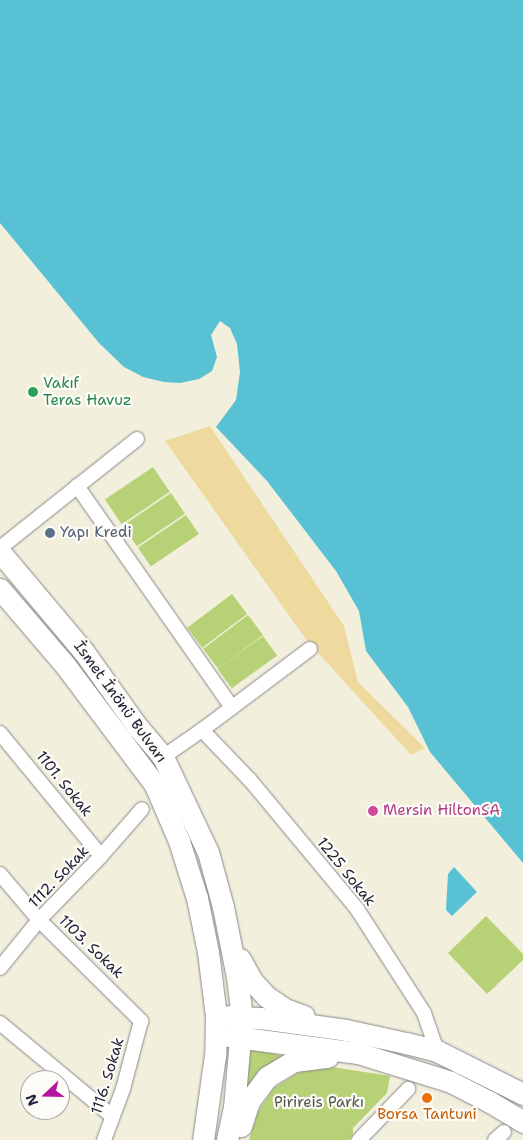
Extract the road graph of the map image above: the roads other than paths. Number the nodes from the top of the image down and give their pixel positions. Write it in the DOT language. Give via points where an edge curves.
graph roads {
  1 [pos="137,439"];
  2 [pos="77,486"];
  3 [pos="0,548"];
  4 [pos="0,552"];
  5 [pos="0,589"];
  6 [pos="310,649"];
  7 [pos="232,708"];
  8 [pos="202,730"];
  9 [pos="0,733"];
  10 [pos="162,757"];
  11 [pos="142,809"];
  12 [pos="101,856"];
  13 [pos="0,874"];
  14 [pos="223,907"];
  15 [pos="39,920"];
  16 [pos="0,968"];
  17 [pos="141,1021"];
  18 [pos="0,1023"];
  19 [pos="216,1026"];
  20 [pos="242,1026"];
  21 [pos="346,1030"];
  22 [pos="437,1052"];
  23 [pos="358,1053"];
  24 [pos="408,1089"];
  25 [pos="523,1094"];
  26 [pos="112,1116"];
  27 [pos="523,1122"];
  28 [pos="104,1140"];
  29 [pos="204,1140"];
  30 [pos="227,1140"];
  31 [pos="236,1140"];
  32 [pos="359,1140"];
  1 -- 2 [label="street"];
  2 -- 3 [label="street"];
  2 -- 7 [label="street"];
  4 -- 10 [label="main road, İsmet İnönü Bulvarı" via="84,652"];
  5 -- 19 [label="main road, İsmet İnönü Bulvarı" via="65,665 156,785 179,841 197,898 208,952"];
  6 -- 7 [label="street"];
  7 -- 8 [label="street"];
  8 -- 10 [label="street"];
  8 -- 22 [label="street, 1225 Sokak" via="250,780 357,909 424,1013"];
  9 -- 12 [label="street, 1101. Sokak"];
  10 -- 14 [label="main road, İsmet İnönü Bulvarı" via="208,852"];
  11 -- 12 [label="street, 1112. Sokak"];
  12 -- 15 [label="street, 1112. Sokak"];
  13 -- 15 [label="street, 1103. Sokak"];
  14 -- 20 [label="main road, İsmet İnönü Bulvarı" via="237,977"];
  14 -- 21 [label="main road" via="241,962 259,990 285,1009"];
  15 -- 16 [label="street, 1112. Sokak"];
  15 -- 17 [label="street, 1103. Sokak"];
  17 -- 26 [label="street, 1116. Sokak" via="123,1089"];
  18 -- 26 [label="street"];
  19 -- 20 [label="main road"];
  19 -- 29 [label="main road, İsmet İnönü Bulvarı"];
  20 -- 21 [label="main road"];
  20 -- 23 [label="main road"];
  20 -- 30 [label="main road, İsmet İnönü Bulvarı" via="234,1107"];
  21 -- 22 [label="main road"];
  22 -- 25 [label="main road"];
  23 -- 27 [label="main road" via="451,1082"];
  23 -- 31 [label="main road" via="304,1059 275,1071 254,1092"];
  24 -- 32 [label="street"];
  26 -- 28 [label="street, 1116. Sokak"];
}
